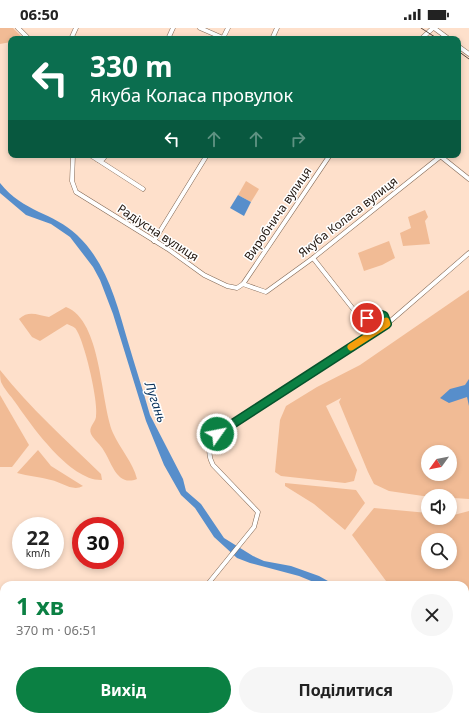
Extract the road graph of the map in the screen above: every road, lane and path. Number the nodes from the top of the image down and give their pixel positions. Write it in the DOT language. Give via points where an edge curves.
graph roads {
  1 [pos="18,28"];
  2 [pos="200,28"];
  3 [pos="434,28"];
  4 [pos="26,36"];
  5 [pos="218,36"];
  6 [pos="425,36"];
  7 [pos="445,36"];
  8 [pos="73,158"];
  9 [pos="95,158"];
  10 [pos="104,158"];
  11 [pos="205,158"];
  12 [pos="328,158"];
  13 [pos="438,158"];
  14 [pos="443,158"];
  15 [pos="98,160"];
  16 [pos="469,179"];
  17 [pos="143,189"];
  18 [pos="154,241"];
  19 [pos="469,253"];
  20 [pos="313,258"];
  21 [pos="243,284"];
  22 [pos="266,292"];
  23 [pos="387,324"];
  24 [pos="211,581"];
  1 -- 4 [label="street"];
  2 -- 5 [label="street"];
  3 -- 6 [label="street"];
  3 -- 7 [label="street"];
  8 -- 18 [label="street, Радіусна вулиця" via="72,181 76,192"];
  9 -- 15 [label="street"];
  10 -- 15 [label="street"];
  11 -- 18 [label="street"];
  12 -- 21 [label="street, Виробнича вулиця"];
  13 -- 20 [label="street, Якуба Коласа вулиця"];
  14 -- 16 [label="street"];
  15 -- 17 [label="street"];
  18 -- 21 [label="street, Радіусна вулиця" via="215,282 237,288"];
  19 -- 23 [label="street"];
  20 -- 22 [label="street, Якуба Коласа вулиця"];
  20 -- 23 [label="street" via="361,319 376,313 384,316"];
  21 -- 22 [label="street, Радіусна вулиця"];
  23 -- 24 [label="street" via="217,434 211,441 209,458 213,465 258,512 254,528"];
}
